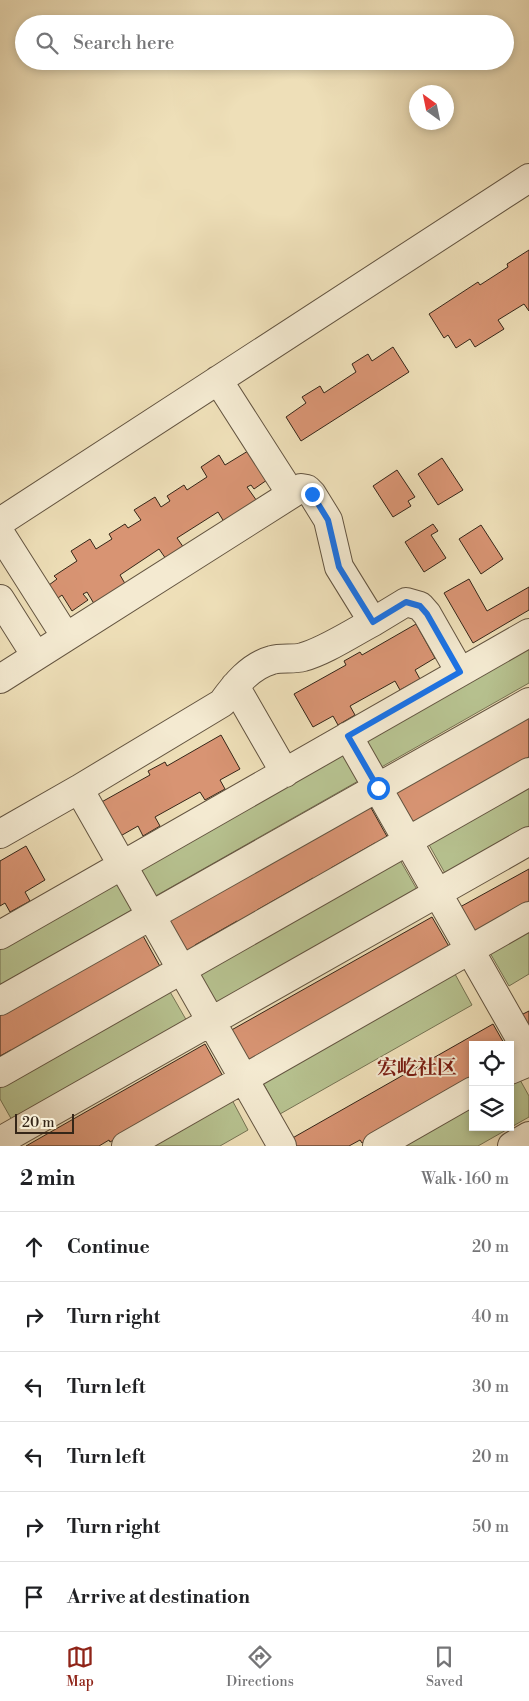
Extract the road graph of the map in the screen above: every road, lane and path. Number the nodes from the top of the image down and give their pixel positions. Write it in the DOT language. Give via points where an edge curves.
graph roads {
  1 [pos="529,178"];
  2 [pos="218,380"];
  3 [pos="290,494"];
  4 [pos="0,522"];
  5 [pos="0,533"];
  6 [pos="0,599"];
  7 [pos="373,622"];
  8 [pos="529,633"];
  9 [pos="66,637"];
  10 [pos="36,656"];
  11 [pos="460,672"];
  12 [pos="0,679"];
  13 [pos="235,686"];
  14 [pos="529,702"];
  15 [pos="348,736"];
  16 [pos="285,772"];
  17 [pos="529,772"];
  18 [pos="378,788"];
  19 [pos="79,789"];
  20 [pos="0,834"];
  21 [pos="408,841"];
  22 [pos="529,842"];
  23 [pos="122,865"];
  24 [pos="438,893"];
  25 [pos="150,916"];
  26 [pos="529,916"];
  27 [pos="0,935"];
  28 [pos="470,950"];
  29 [pos="181,970"];
  30 [pos="0,1001"];
  31 [pos="211,1022"];
  32 [pos="529,1054"];
  33 [pos="529,1062"];
  34 [pos="514,1068"];
  35 [pos="0,1073"];
  36 [pos="244,1079"];
  37 [pos="469,1093"];
  38 [pos="529,1136"];
  39 [pos="3,1141"];
  40 [pos="126,1146"];
  41 [pos="282,1146"];
  42 [pos="376,1146"];
  43 [pos="512,1146"];
  1 -- 2 [label="street"];
  2 -- 3 [label="street"];
  2 -- 4 [label="street"];
  3 -- 7 [label="street" via="301,488 312,494 328,520 339,567"];
  3 -- 9 [label="street"];
  5 -- 9 [label="street"];
  6 -- 10 [label="street"];
  7 -- 11 [label="street" via="406,602 420,606"];
  7 -- 13 [label="street" via="303,658 272,660 263,664"];
  8 -- 11 [label="street"];
  9 -- 10 [label="street"];
  10 -- 12 [label="street"];
  11 -- 15 [label="street"];
  13 -- 16 [label="street"];
  13 -- 19 [label="street" via="222,703"];
  14 -- 18 [label="street"];
  15 -- 16 [label="street"];
  15 -- 18 [label="street"];
  16 -- 23 [label="street"];
  17 -- 21 [label="street"];
  18 -- 21 [label="street"];
  18 -- 25 [label="street"];
  19 -- 20 [label="street"];
  19 -- 23 [label="street"];
  21 -- 24 [label="street"];
  21 -- 29 [label="street"];
  22 -- 24 [label="street"];
  23 -- 25 [label="street"];
  23 -- 27 [label="street"];
  24 -- 28 [label="street"];
  24 -- 31 [label="street"];
  25 -- 29 [label="street"];
  25 -- 30 [label="street"];
  26 -- 28 [label="street"];
  28 -- 32 [label="street"];
  28 -- 36 [label="street"];
  29 -- 31 [label="street"];
  29 -- 35 [label="street"];
  31 -- 36 [label="street"];
  31 -- 39 [label="street"];
  33 -- 34 [label="street"];
  36 -- 40 [label="street"];
  36 -- 41 [label="street"];
  37 -- 42 [label="street"];
  38 -- 43 [label="street"];
}
